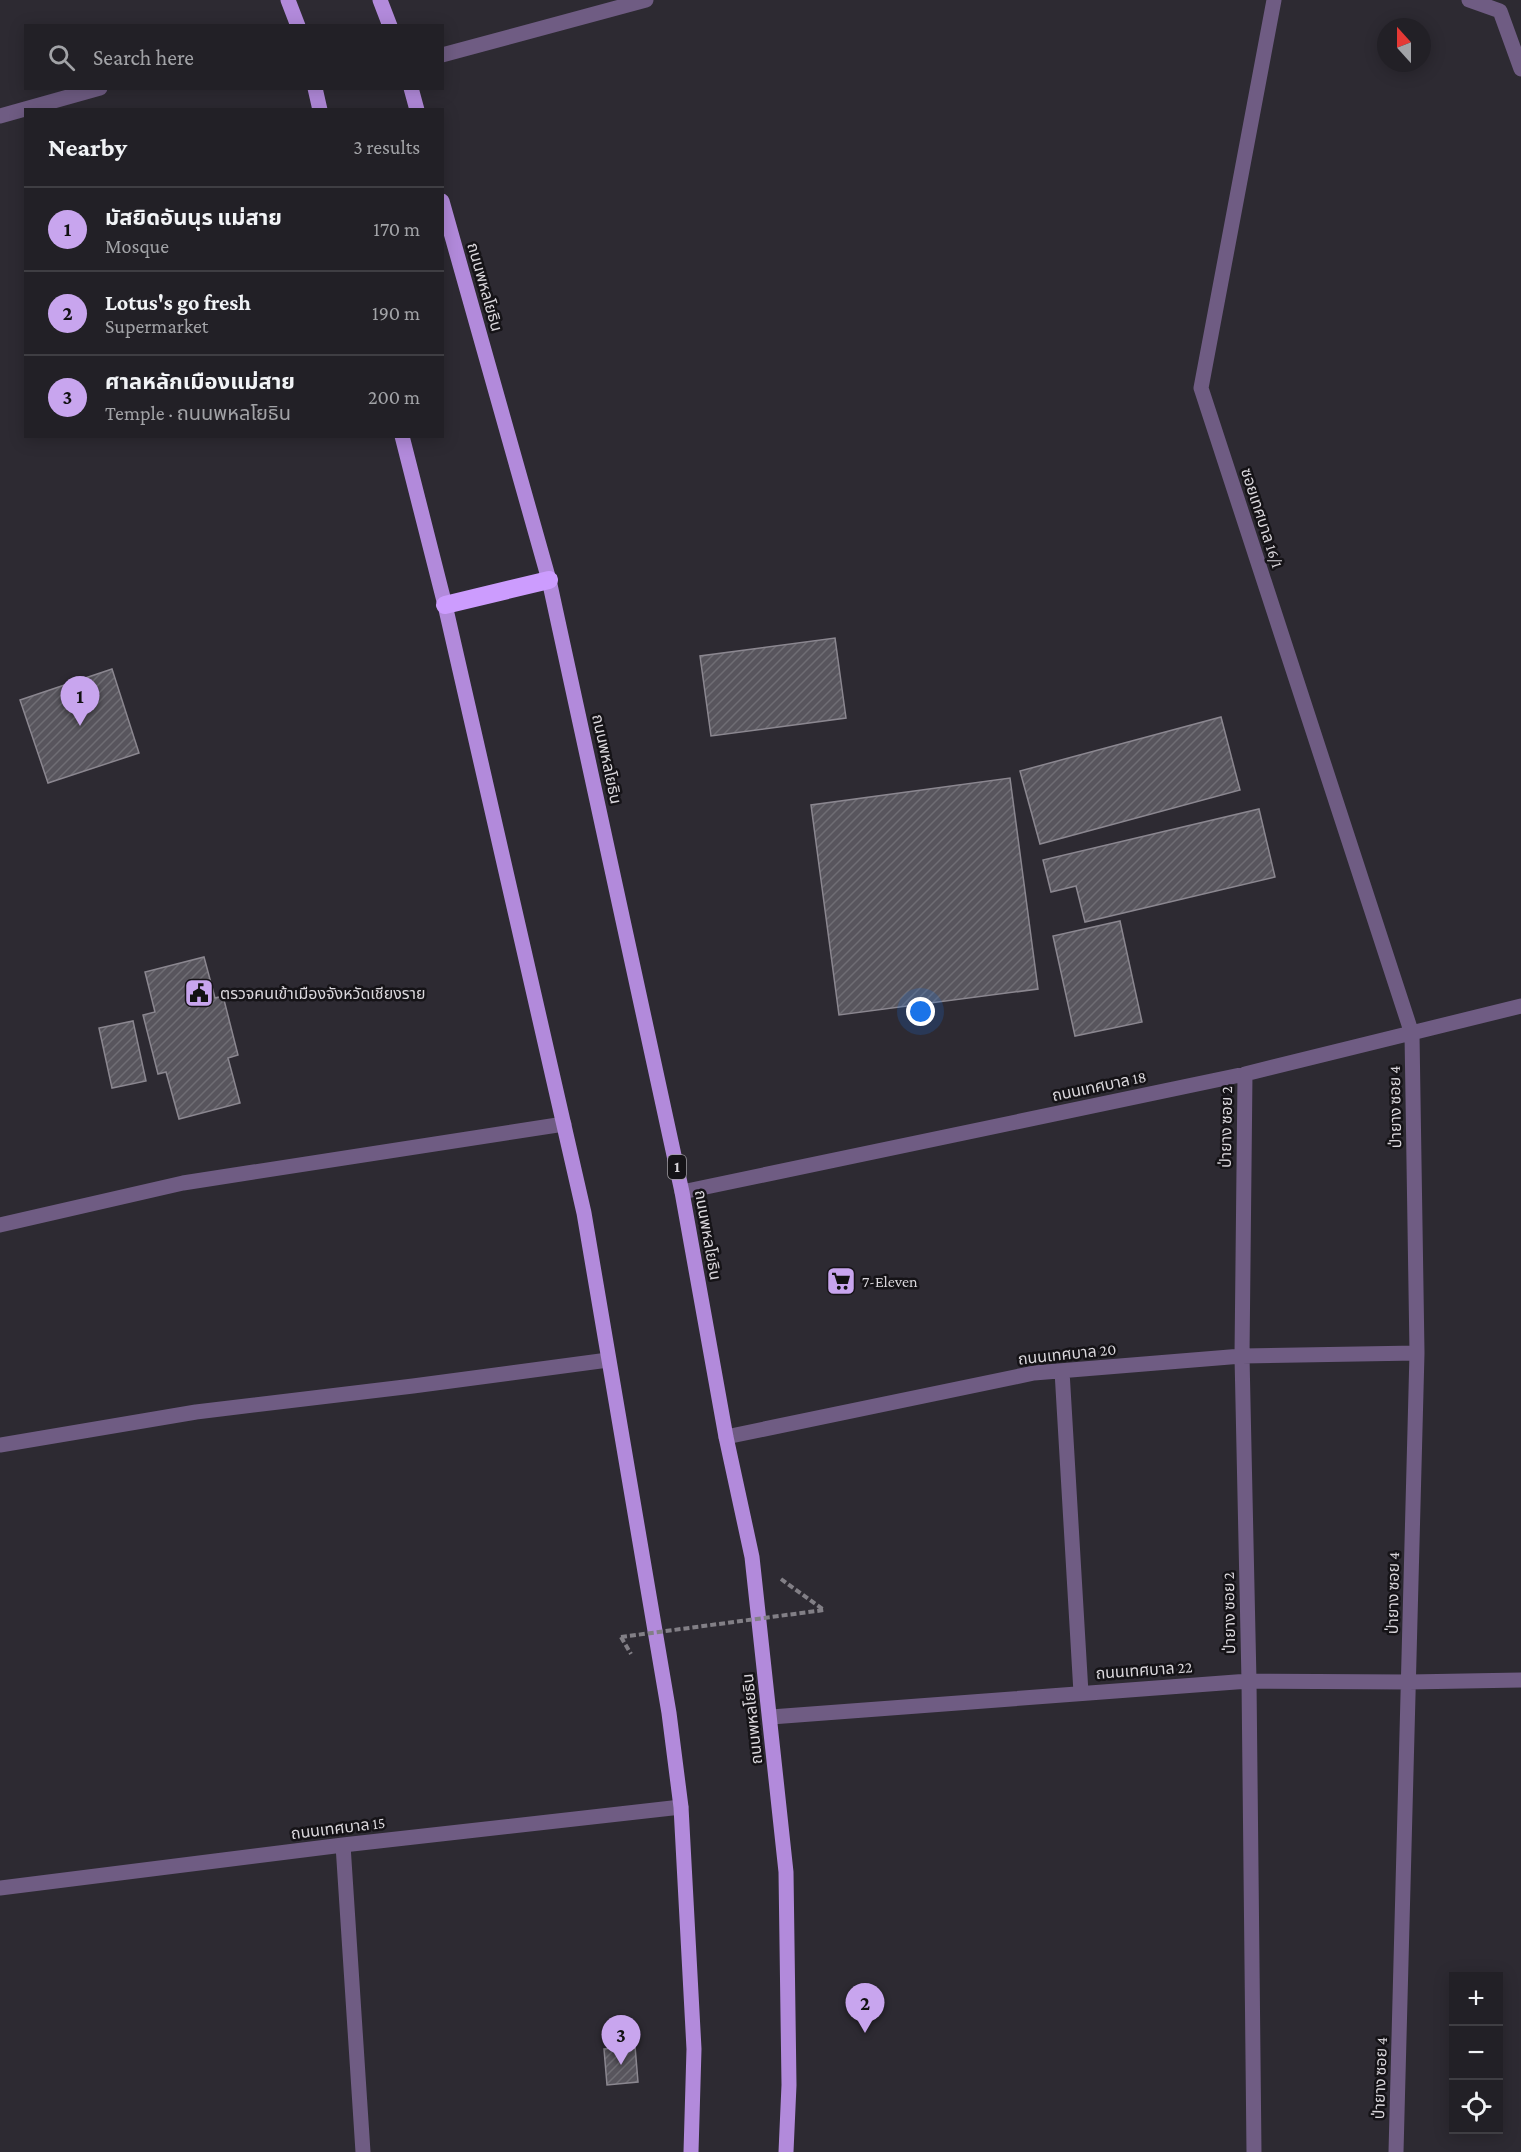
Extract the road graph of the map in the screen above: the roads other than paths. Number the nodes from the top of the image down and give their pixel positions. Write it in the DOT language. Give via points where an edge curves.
graph roads {
  1 [pos="288,0"];
  2 [pos="380,0"];
  3 [pos="646,0"];
  4 [pos="1274,0"];
  5 [pos="1469,0"];
  6 [pos="297,24"];
  7 [pos="389,24"];
  8 [pos="444,53"];
  9 [pos="1521,69"];
  10 [pos="93,90"];
  11 [pos="315,90"];
  12 [pos="412,90"];
  13 [pos="29,108"];
  14 [pos="320,108"];
  15 [pos="416,108"];
  16 [pos="24,109"];
  17 [pos="0,116"];
  18 [pos="444,208"];
  19 [pos="403,438"];
  20 [pos="549,580"];
  21 [pos="445,605"];
  22 [pos="1521,1006"];
  23 [pos="1412,1034"];
  24 [pos="1245,1074"];
  25 [pos="564,1124"];
  26 [pos="682,1192"];
  27 [pos="0,1225"];
  28 [pos="1417,1353"];
  29 [pos="1242,1356"];
  30 [pos="608,1360"];
  31 [pos="1062,1371"];
  32 [pos="726,1437"];
  33 [pos="0,1445"];
  34 [pos="1249,1680"];
  35 [pos="1521,1680"];
  36 [pos="1409,1682"];
  37 [pos="1081,1693"];
  38 [pos="771,1717"];
  39 [pos="681,1807"];
  40 [pos="343,1845"];
  41 [pos="0,1888"];
  42 [pos="363,2152"];
  43 [pos="691,2152"];
  44 [pos="786,2152"];
  45 [pos="1254,2152"];
  46 [pos="1396,2152"];
  1 -- 6 [label="main road"];
  2 -- 7 [label="main road"];
  3 -- 8 [label="street"];
  4 -- 23 [label="street, ซอยเทศบาล 16/1" via="1201,388"];
  5 -- 9 [label="street" via="1500,11"];
  10 -- 13 [label="street"];
  11 -- 14 [label="main road"];
  12 -- 15 [label="main road"];
  16 -- 17 [label="street"];
  18 -- 20 [label="main road, ถนนพหลโยธิน / 1"];
  19 -- 21 [label="main road"];
  20 -- 21 [label="highway"];
  20 -- 26 [label="main road, ถนนพหลโยธิน / 1"];
  21 -- 25 [label="main road"];
  22 -- 23 [label="street, ถนนเทศบาล 18"];
  23 -- 24 [label="street, ถนนเทศบาล 18"];
  23 -- 28 [label="street, ป่ายาง ซอย 4"];
  24 -- 26 [label="street, ถนนเทศบาล 18"];
  24 -- 29 [label="street, ป่ายาง ซอย 2"];
  25 -- 27 [label="street" via="183,1183"];
  25 -- 30 [label="main road" via="584,1213"];
  26 -- 32 [label="main road, ถนนพหลโยธิน / 1"];
  28 -- 29 [label="street, ถนนเทศบาล 20"];
  28 -- 36 [label="street, ป่ายาง ซอย 4"];
  29 -- 31 [label="street, ถนนเทศบาล 20"];
  29 -- 34 [label="street, ป่ายาง ซอย 2"];
  30 -- 33 [label="street" via="196,1412"];
  30 -- 39 [label="main road" via="669,1713"];
  31 -- 32 [label="street, ถนนเทศบาล 20" via="1034,1373"];
  31 -- 37 [label="street"];
  32 -- 38 [label="main road, ถนนพหลโยธิน / 1" via="752,1557"];
  34 -- 36 [label="street, ถนนเทศบาล 22"];
  34 -- 37 [label="street, ถนนเทศบาล 22"];
  34 -- 45 [label="street, ป่ายาง ซอย 2"];
  35 -- 36 [label="street, ถนนเทศบาล 22"];
  36 -- 46 [label="street, ป่ายาง ซอย 4"];
  37 -- 38 [label="street, ถนนเทศบาล 22"];
  38 -- 44 [label="main road, ถนนพหลโยธิน / 1" via="786,1872"];
  39 -- 40 [label="street, ถนนเทศบาล 15"];
  39 -- 43 [label="main road" via="694,2049"];
  40 -- 41 [label="street, ถนนเทศบาล 15"];
  40 -- 42 [label="street"];
}
